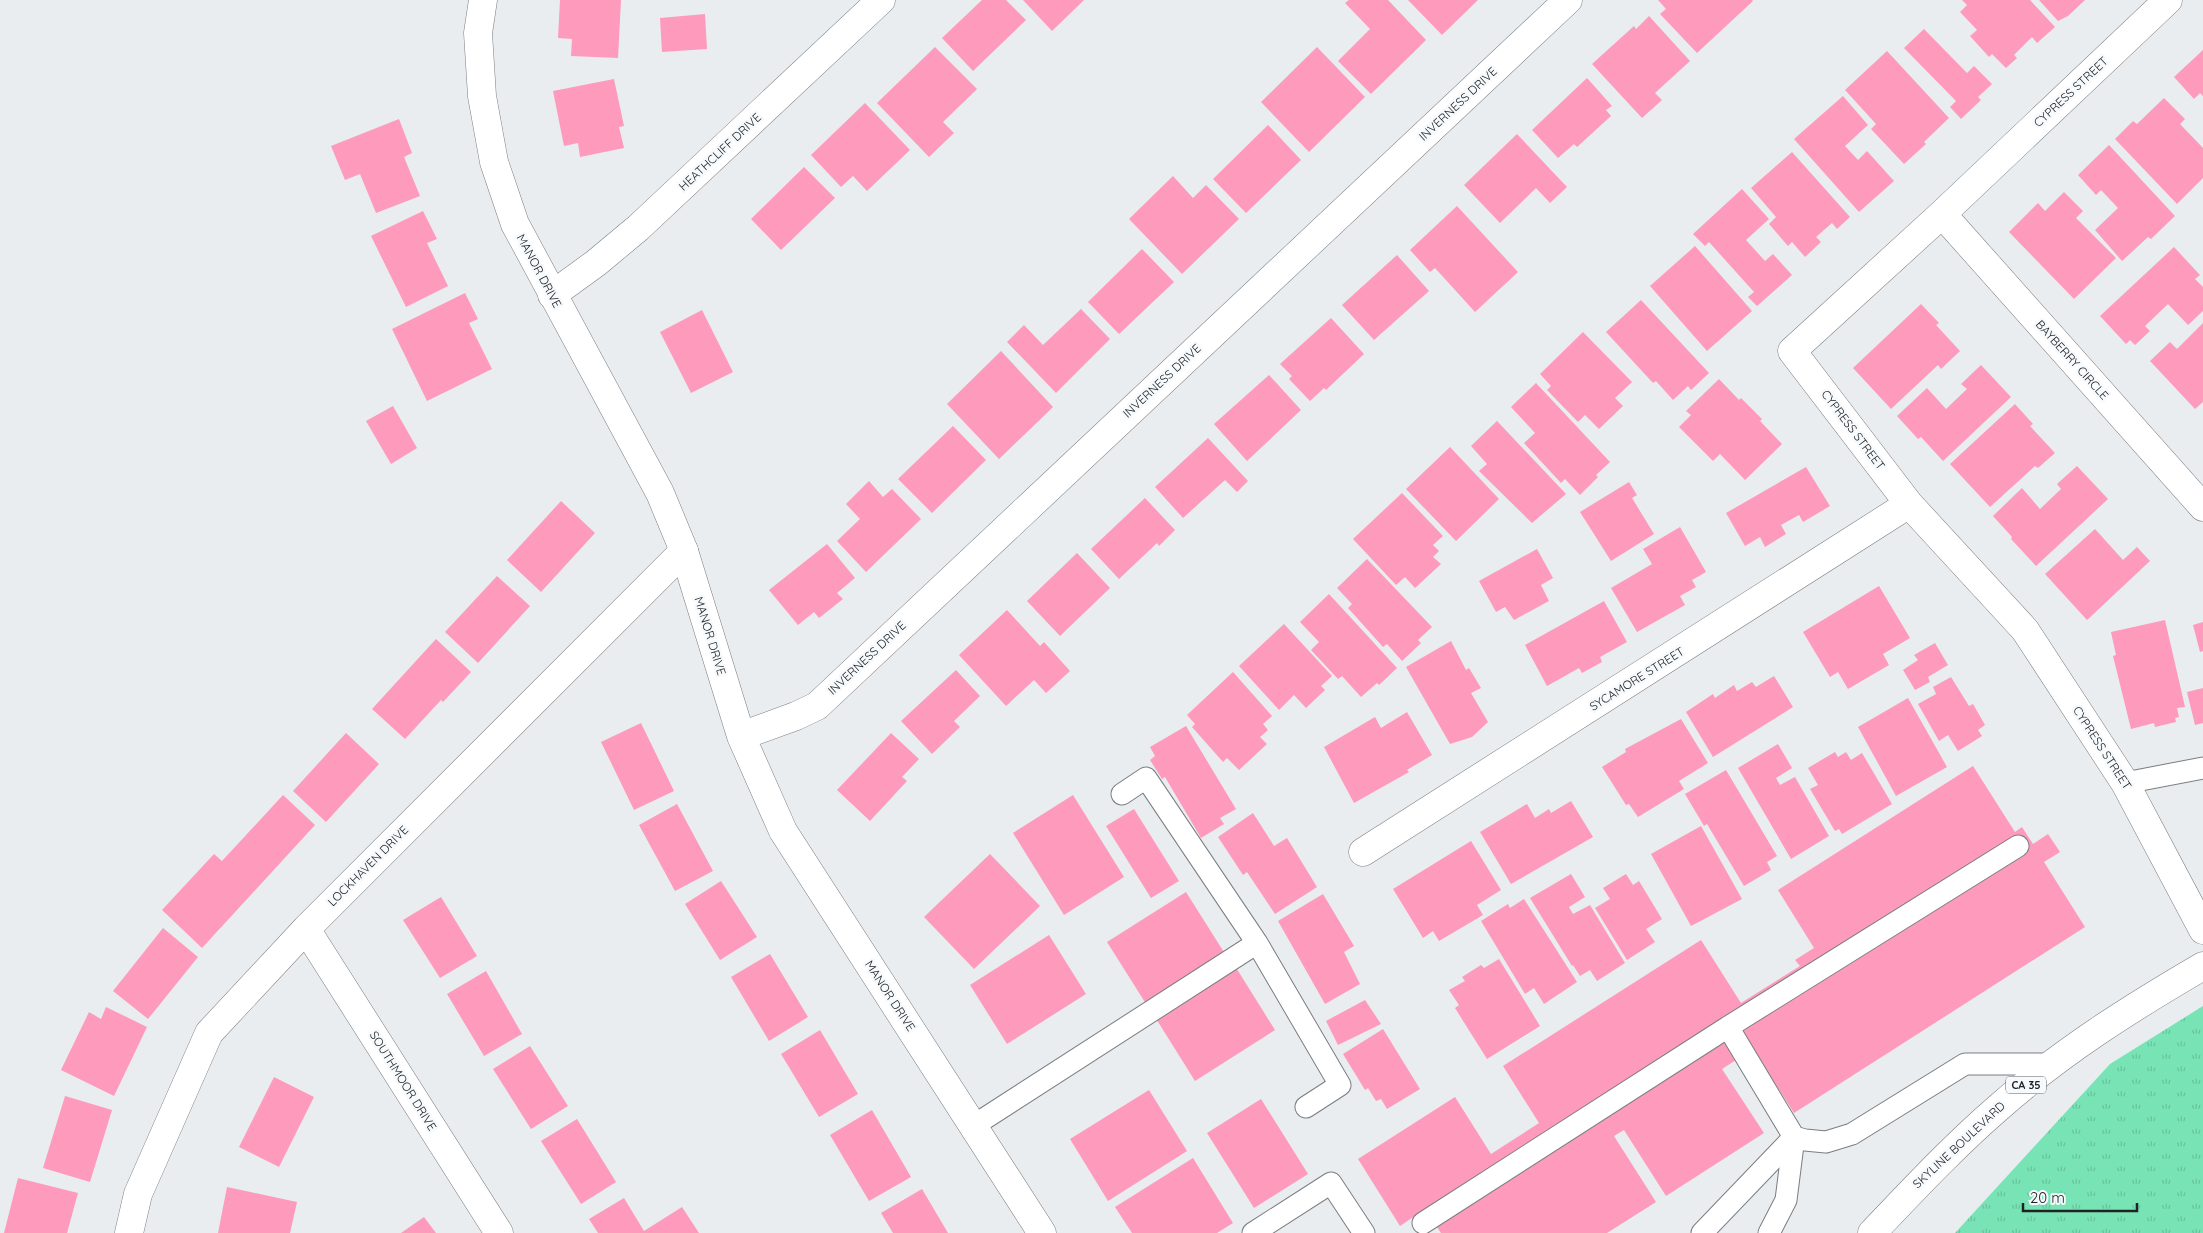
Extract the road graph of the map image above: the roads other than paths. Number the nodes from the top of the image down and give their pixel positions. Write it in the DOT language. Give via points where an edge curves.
graph roads {
  1 [pos="483,0"];
  2 [pos="881,0"];
  3 [pos="1568,0"];
  4 [pos="2168,0"];
  5 [pos="1942,214"];
  6 [pos="552,295"];
  7 [pos="1909,504"];
  8 [pos="2203,507"];
  9 [pos="684,551"];
  10 [pos="741,736"];
  11 [pos="2203,768"];
  12 [pos="2125,783"];
  13 [pos="1122,794"];
  14 [pos="2018,846"];
  15 [pos="1363,852"];
  16 [pos="306,929"];
  17 [pos="2203,930"];
  18 [pos="1257,943"];
  19 [pos="2203,966"];
  20 [pos="1728,1027"];
  21 [pos="2053,1064"];
  22 [pos="1306,1106"];
  23 [pos="973,1126"];
  24 [pos="1794,1137"];
  25 [pos="1423,1223"];
  26 [pos="130,1233"];
  27 [pos="500,1233"];
  28 [pos="1042,1233"];
  29 [pos="1253,1233"];
  30 [pos="1364,1233"];
  31 [pos="1702,1233"];
  32 [pos="1769,1233"];
  33 [pos="1872,1233"];
  1 -- 6 [label="street, MANOR DRIVE" via="478,33 482,96 494,162 515,224"];
  2 -- 6 [label="street, HEATHCLIFF DRIVE" via="638,228"];
  3 -- 10 [label="street, INVERNESS DRIVE" via="817,706"];
  4 -- 5 [label="street, CYPRESS STREET"];
  5 -- 7 [label="street, CYPRESS STREET" via="1792,351"];
  5 -- 8 [label="street, BAYBERRY CIRCLE"];
  6 -- 9 [label="street, MANOR DRIVE" via="660,493"];
  7 -- 12 [label="street, CYPRESS STREET" via="2026,630"];
  7 -- 15 [label="street, SYCAMORE STREET"];
  9 -- 10 [label="street, MANOR DRIVE"];
  9 -- 16 [label="street, LOCKHAVEN DRIVE"];
  10 -- 23 [label="street, MANOR DRIVE" via="783,831"];
  11 -- 12 [label="lane"];
  12 -- 17 [label="street, CYPRESS STREET"];
  13 -- 18 [label="lane" via="1146,778"];
  14 -- 20 [label="lane"];
  16 -- 26 [label="street, LOCKHAVEN DRIVE" via="209,1033 138,1194"];
  16 -- 27 [label="street, SOUTHMOOR DRIVE"];
  18 -- 22 [label="lane" via="1340,1085"];
  18 -- 23 [label="lane"];
  19 -- 21 [label="street, SKYLINE BOULEVARD / CA 35" via="2133,1007"];
  20 -- 24 [label="lane"];
  20 -- 25 [label="lane"];
  21 -- 24 [label="lane" via="1965,1064 1852,1134 1826,1142"];
  21 -- 33 [label="street, SKYLINE BOULEVARD / CA 35" via="1999,1107 1931,1170"];
  23 -- 28 [label="street, MANOR DRIVE"];
  24 -- 31 [label="lane"];
  24 -- 32 [label="lane" via="1786,1200"];
  29 -- 30 [label="lane" via="1331,1183"];
}
